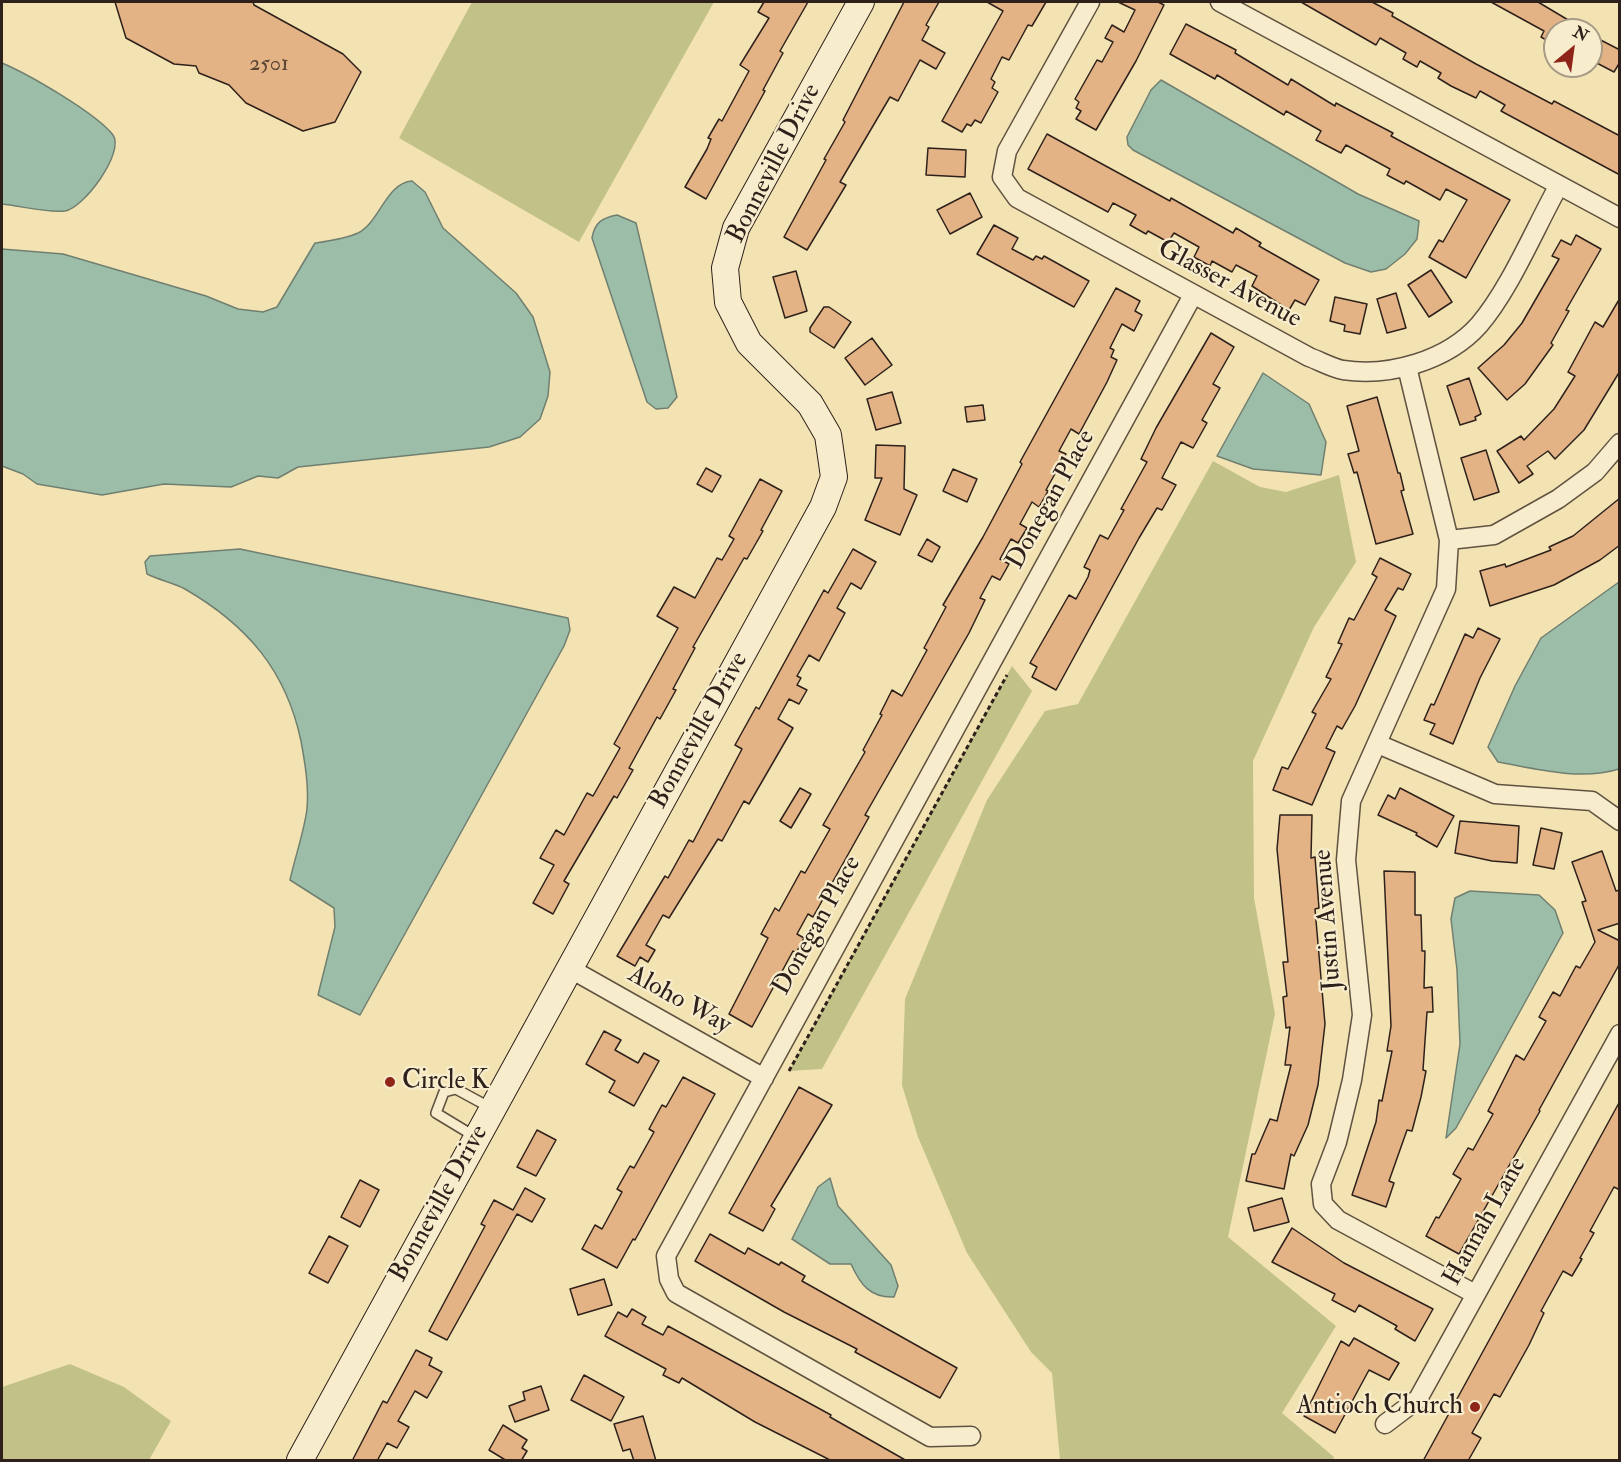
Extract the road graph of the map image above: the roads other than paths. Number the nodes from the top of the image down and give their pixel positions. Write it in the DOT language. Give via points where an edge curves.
graph roads {
  1 [pos="861,2"];
  2 [pos="1090,2"];
  3 [pos="1220,2"];
  4 [pos="1559,185"];
  5 [pos="1620,219"];
  6 [pos="1193,295"];
  7 [pos="1407,367"];
  8 [pos="1620,443"];
  9 [pos="1449,540"];
  10 [pos="1378,744"];
  11 [pos="1620,821"];
  12 [pos="569,968"];
  13 [pos="1620,1034"];
  14 [pos="764,1078"];
  15 [pos="492,1109"];
  16 [pos="476,1138"];
  17 [pos="1475,1294"];
  18 [pos="1385,1424"];
  19 [pos="971,1436"];
  20 [pos="300,1461"];
  1 -- 12 [label="street, Bonneville Drive" via="736,228 725,268 728,302 749,343 810,404 828,435 834,477 823,507"];
  2 -- 6 [label="street, Glasser Avenue" via="1007,151 1002,177 1017,198"];
  3 -- 4 [label="street"];
  4 -- 5 [label="street"];
  4 -- 7 [label="street, Glasser Avenue" via="1501,292 1478,326 1444,352"];
  6 -- 7 [label="street, Glasser Avenue" via="1309,357 1342,370"];
  6 -- 14 [label="street, Donegan Place"];
  7 -- 9 [label="street, Justin Avenue"];
  8 -- 9 [label="street" via="1595,472 1549,504 1494,535"];
  9 -- 10 [label="street, Justin Avenue" via="1446,589"];
  10 -- 11 [label="street" via="1495,794 1592,801"];
  10 -- 17 [label="street, Justin Avenue" via="1351,801 1346,860 1362,1015 1337,1142 1321,1184 1323,1204 1338,1220"];
  12 -- 14 [label="street, Aloho Way"];
  12 -- 15 [label="street, Bonneville Drive"];
  13 -- 17 [label="street, Hannah Lane"];
  14 -- 19 [label="street, Donegan Place" via="666,1256 669,1280 676,1293 930,1437"];
  15 -- 16 [label="street, Bonneville Drive"];
  15 -- 16 [label="lane" via="456,1089 444,1092 436,1113"];
  16 -- 20 [label="street, Bonneville Drive"];
  17 -- 18 [label="street, Hannah Lane" via="1418,1399"];
}
